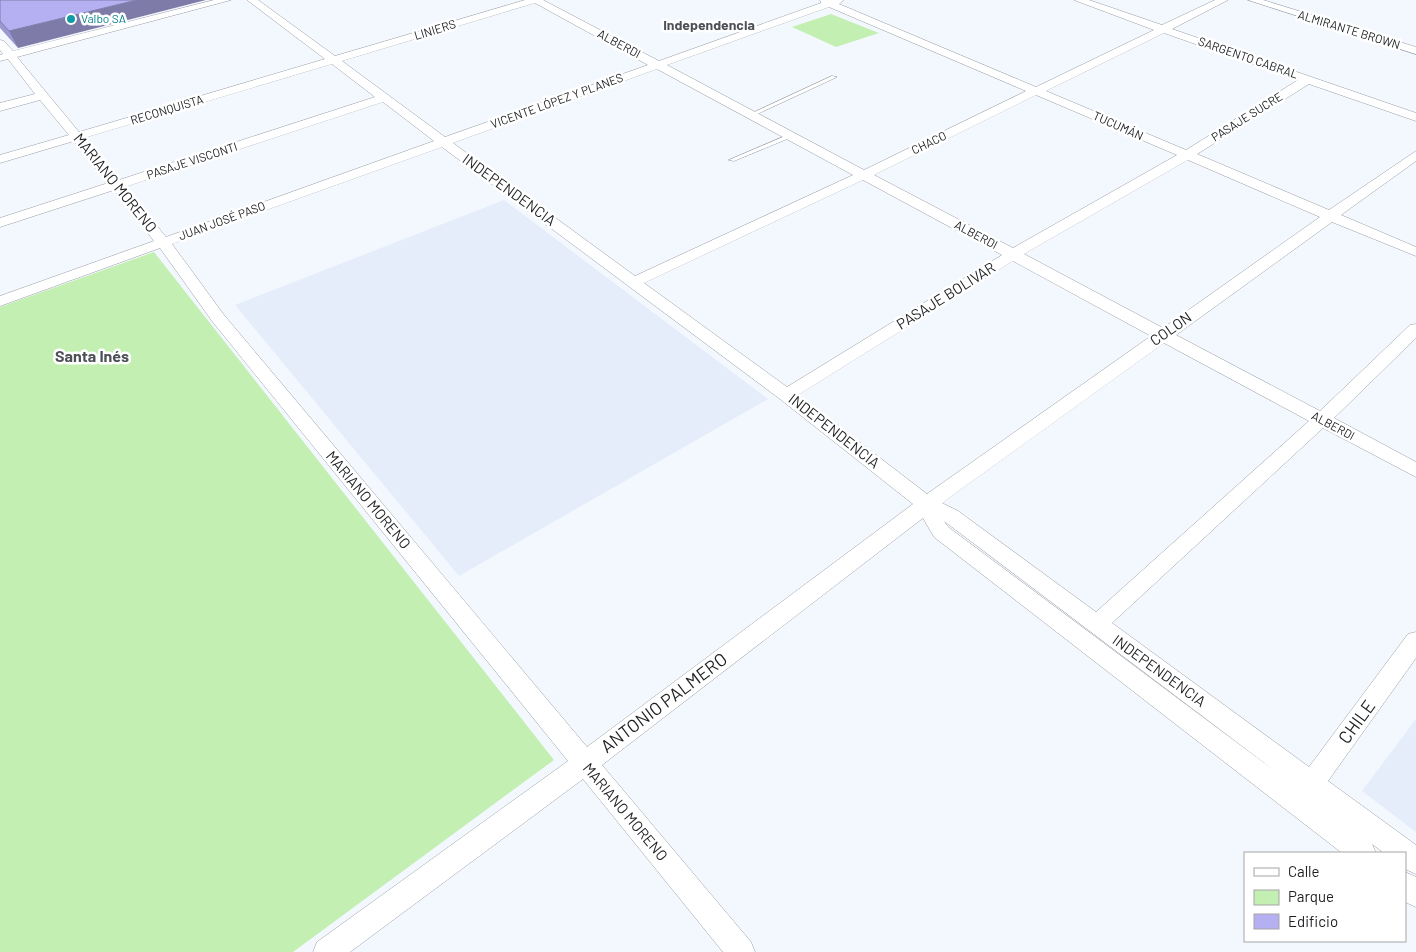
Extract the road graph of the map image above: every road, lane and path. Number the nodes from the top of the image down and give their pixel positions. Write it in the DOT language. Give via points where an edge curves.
graph roads {
  1 [pos="226,0"];
  2 [pos="252,0"];
  3 [pos="536,0"];
  4 [pos="1080,0"];
  5 [pos="1222,0"];
  6 [pos="1253,0"];
  7 [pos="829,1"];
  8 [pos="1164,29"];
  9 [pos="1416,51"];
  10 [pos="3,52"];
  11 [pos="334,60"];
  12 [pos="656,64"];
  13 [pos="834,77"];
  14 [pos="1308,79"];
  15 [pos="1037,90"];
  16 [pos="44,95"];
  17 [pos="384,98"];
  18 [pos="0,107"];
  19 [pos="751,115"];
  20 [pos="1416,117"];
  21 [pos="77,136"];
  22 [pos="790,136"];
  23 [pos="444,142"];
  24 [pos="1416,155"];
  25 [pos="1186,156"];
  26 [pos="0,159"];
  27 [pos="732,160"];
  28 [pos="863,175"];
  29 [pos="115,186"];
  30 [pos="1331,217"];
  31 [pos="0,223"];
  32 [pos="163,242"];
  33 [pos="1416,252"];
  34 [pos="1012,255"];
  35 [pos="633,282"];
  36 [pos="0,301"];
  37 [pos="1416,329"];
  38 [pos="1163,335"];
  39 [pos="786,394"];
  40 [pos="1321,420"];
  41 [pos="1416,470"];
  42 [pos="927,504"];
  43 [pos="1097,624"];
  44 [pos="1416,641"];
  45 [pos="585,763"];
  46 [pos="1312,784"];
  47 [pos="1296,802"];
  48 [pos="1362,852"];
  49 [pos="1405,852"];
  50 [pos="1406,886"];
  51 [pos="1416,894"];
  52 [pos="327,952"];
  53 [pos="741,952"];
  1 -- 10 [label="street"];
  2 -- 11 [label="street, INDEPENDENCIA"];
  3 -- 11 [label="street, LINIERS"];
  3 -- 12 [label="street, ALBERDI"];
  4 -- 8 [label="street, SARGENTO CABRAL"];
  5 -- 8 [label="street, CHACO"];
  6 -- 9 [label="street, ALMIRANTE BROWN"];
  7 -- 12 [label="street, VICENTE LÓPEZ Y PLANES"];
  7 -- 15 [label="street, TUCUMÁN"];
  8 -- 14 [label="street, SARGENTO CABRAL"];
  8 -- 15 [label="street, CHACO"];
  10 -- 16 [label="street, MARIANO MORENO"];
  11 -- 17 [label="street, INDEPENDENCIA"];
  11 -- 21 [label="street, RECONQUISTA"];
  12 -- 19 [label="street, ALBERDI"];
  12 -- 23 [label="street, VICENTE LÓPEZ Y PLANES"];
  13 -- 19 [label="lane"];
  14 -- 20 [label="street, SARGENTO CABRAL"];
  14 -- 25 [label="street, PASAJE SUCRE"];
  15 -- 25 [label="street, TUCUMÁN"];
  15 -- 28 [label="street, CHACO"];
  16 -- 18 [label="street"];
  16 -- 21 [label="street, MARIANO MORENO"];
  17 -- 23 [label="street, INDEPENDENCIA"];
  17 -- 29 [label="street, PASAJE VISCONTI"];
  19 -- 22 [label="street, ALBERDI"];
  21 -- 26 [label="street, RECONQUISTA"];
  21 -- 29 [label="street, MARIANO MORENO"];
  22 -- 27 [label="lane"];
  22 -- 28 [label="street, ALBERDI"];
  23 -- 32 [label="street, JUAN JOSÉ PASO"];
  23 -- 35 [label="street, INDEPENDENCIA"];
  24 -- 30 [label="street, COLON"];
  25 -- 30 [label="street, TUCUMÁN"];
  25 -- 34 [label="street, PASAJE BOLIVAR"];
  28 -- 34 [label="street, ALBERDI"];
  28 -- 35 [label="street, CHACO"];
  29 -- 31 [label="street, PASAJE VISCONTI"];
  29 -- 32 [label="street, MARIANO MORENO"];
  30 -- 33 [label="street, TUCUMÁN"];
  30 -- 38 [label="street, COLON"];
  32 -- 36 [label="street, JUAN JOSÉ PASO"];
  32 -- 45 [label="street, MARIANO MORENO" via="218,318"];
  34 -- 38 [label="street, ALBERDI"];
  34 -- 39 [label="street, PASAJE BOLIVAR"];
  35 -- 39 [label="street, INDEPENDENCIA"];
  37 -- 40 [label="street"];
  38 -- 40 [label="street, ALBERDI"];
  38 -- 42 [label="street, COLON"];
  39 -- 42 [label="street, INDEPENDENCIA"];
  40 -- 41 [label="street, ALBERDI"];
  40 -- 43 [label="street"];
  42 -- 43 [label="street, INDEPENDENCIA" via="951,516"];
  42 -- 45 [label="street, ANTONIO PALMERO"];
  42 -- 47 [label="street" via="941,532"];
  43 -- 46 [label="street, INDEPENDENCIA"];
  44 -- 46 [label="street, CHILE"];
  45 -- 52 [label="street, ANTONIO PALMERO"];
  45 -- 53 [label="street, MARIANO MORENO"];
  46 -- 47 [label="street, CHILE"];
  46 -- 49 [label="street, INDEPENDENCIA"];
  47 -- 48 [label="street"];
  50 -- 51 [label="street"];
}
